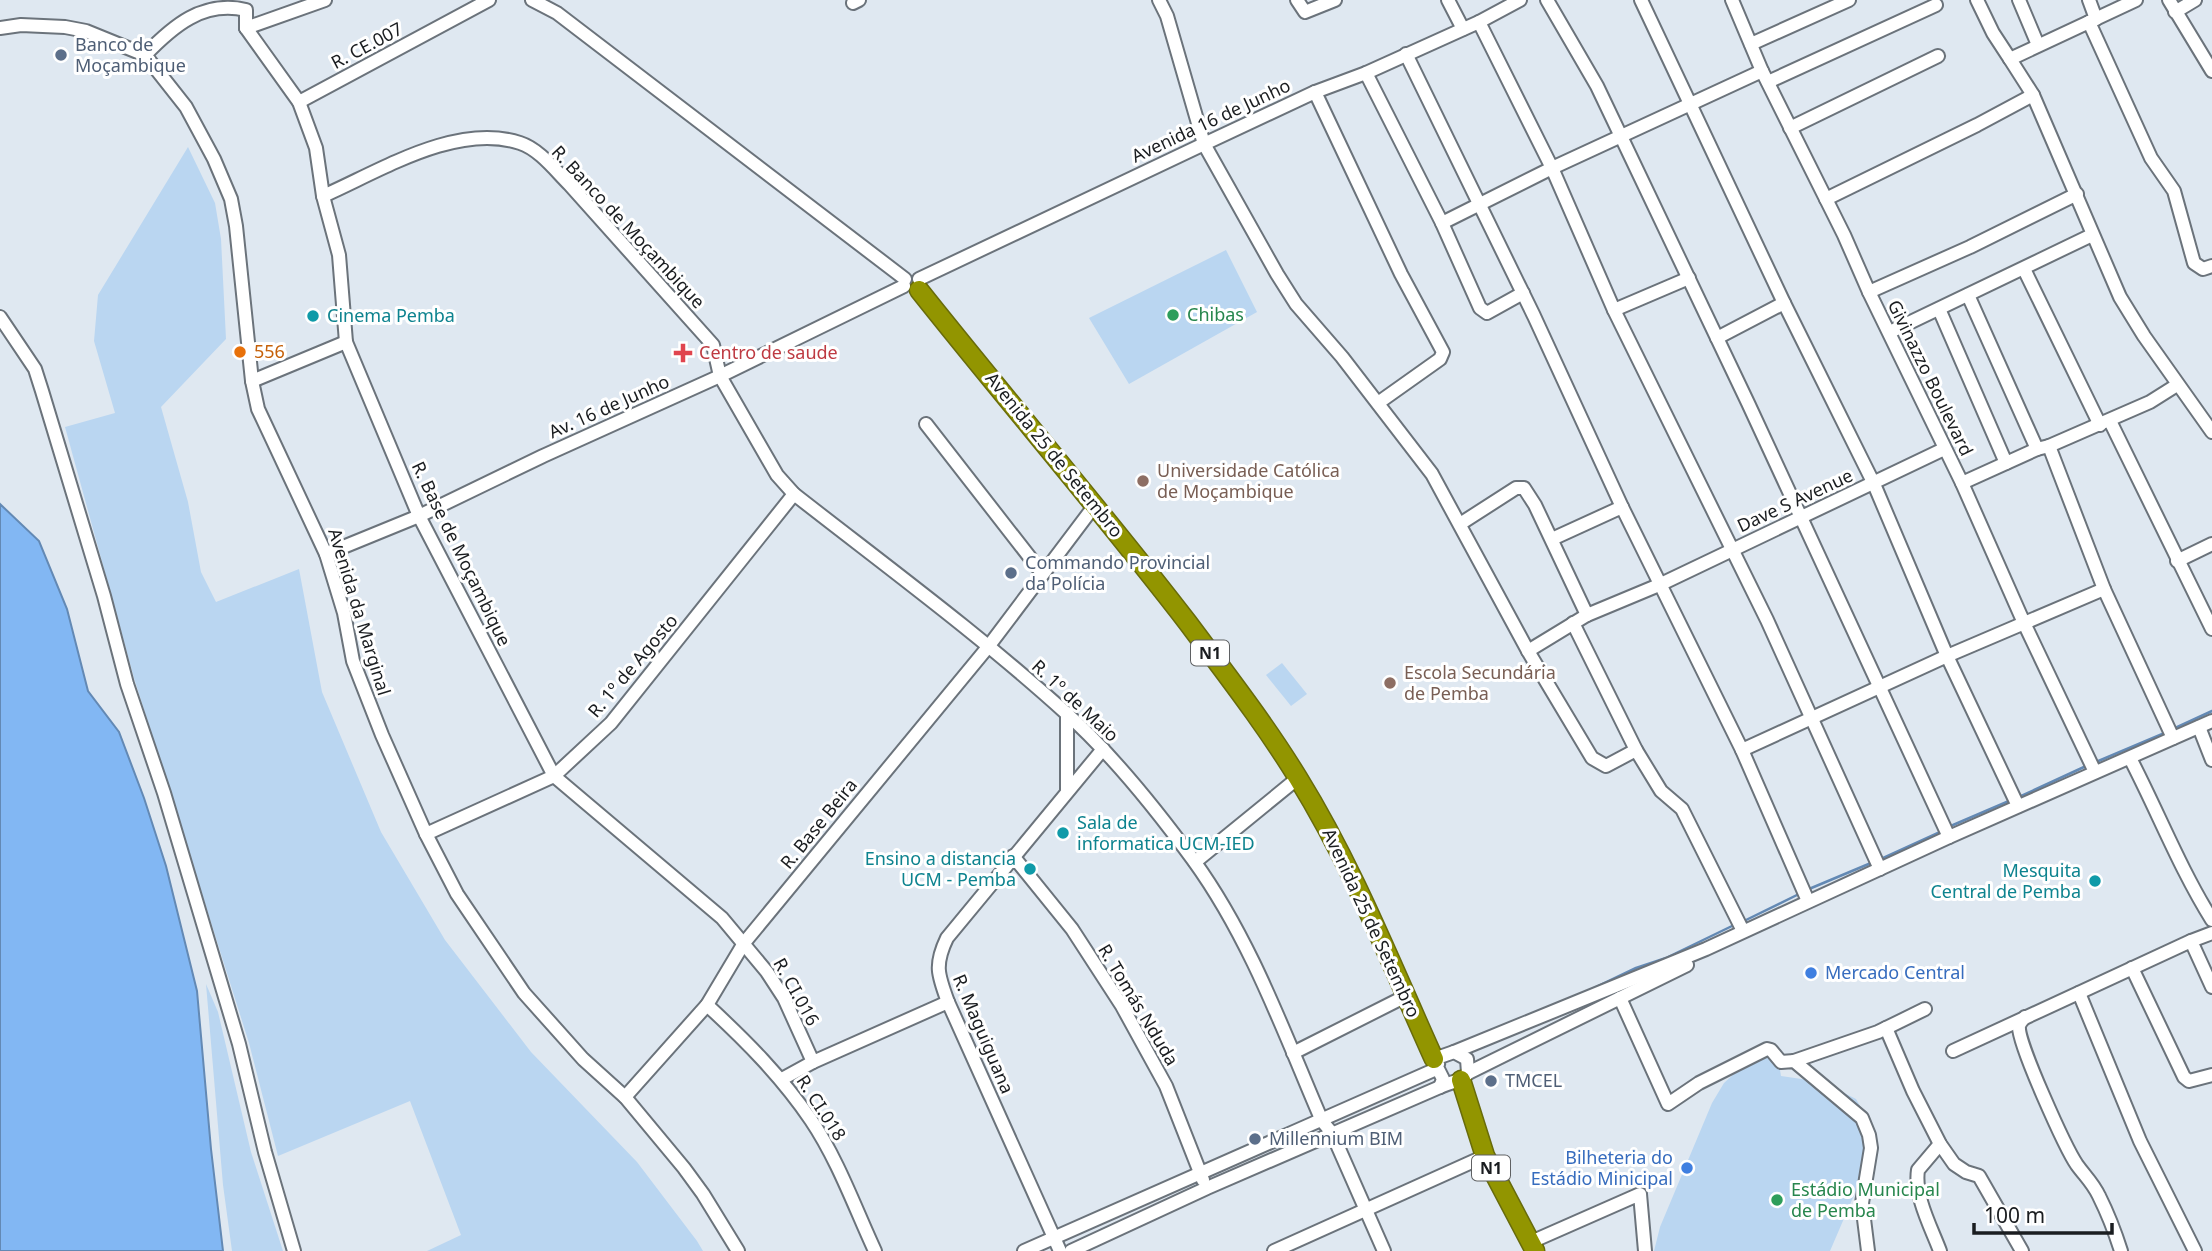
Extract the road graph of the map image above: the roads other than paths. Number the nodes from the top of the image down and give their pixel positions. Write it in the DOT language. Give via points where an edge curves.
graph roads {
  1 [pos="325,0"];
  2 [pos="489,0"];
  3 [pos="532,0"];
  4 [pos="1159,0"];
  5 [pos="1297,0"];
  6 [pos="1335,0"];
  7 [pos="1448,0"];
  8 [pos="1520,0"];
  9 [pos="1547,0"];
  10 [pos="1641,0"];
  11 [pos="1733,0"];
  12 [pos="1849,0"];
  13 [pos="1977,0"];
  14 [pos="2019,0"];
  15 [pos="2089,0"];
  16 [pos="2136,0"];
  17 [pos="2195,0"];
  18 [pos="225,1"];
  19 [pos="1936,5"];
  20 [pos="2172,6"];
  21 [pos="2093,20"];
  22 [pos="1479,22"];
  23 [pos="0,28"];
  24 [pos="246,28"];
  25 [pos="1463,29"];
  26 [pos="1751,44"];
  27 [pos="2038,45"];
  28 [pos="1406,54"];
  29 [pos="145,55"];
  30 [pos="1938,55"];
  31 [pos="2010,59"];
  32 [pos="2212,71"];
  33 [pos="1366,73"];
  34 [pos="1765,76"];
  35 [pos="1315,92"];
  36 [pos="2033,95"];
  37 [pos="299,102"];
  38 [pos="1691,104"];
  39 [pos="1790,128"];
  40 [pos="1621,138"];
  41 [pos="1204,144"];
  42 [pos="1552,169"];
  43 [pos="2077,194"];
  44 [pos="323,196"];
  45 [pos="1826,199"];
  46 [pos="1480,204"];
  47 [pos="1442,223"];
  48 [pos="2092,235"];
  49 [pos="2212,266"];
  50 [pos="2024,269"];
  51 [pos="1689,278"];
  52 [pos="912,283"];
  53 [pos="1869,292"];
  54 [pos="1523,293"];
  55 [pos="1968,295"];
  56 [pos="1784,303"];
  57 [pos="1939,309"];
  58 [pos="1614,310"];
  59 [pos="0,317"];
  60 [pos="1890,332"];
  61 [pos="1717,338"];
  62 [pos="346,342"];
  63 [pos="720,376"];
  64 [pos="253,381"];
  65 [pos="2178,385"];
  66 [pos="1378,403"];
  67 [pos="2105,423"];
  68 [pos="926,425"];
  69 [pos="2212,432"];
  70 [pos="2043,448"];
  71 [pos="1944,449"];
  72 [pos="2007,463"];
  73 [pos="1962,483"];
  74 [pos="1874,484"];
  75 [pos="794,494"];
  76 [pos="1095,505"];
  77 [pos="1622,507"];
  78 [pos="419,516"];
  79 [pos="1800,517"];
  80 [pos="1460,524"];
  81 [pos="1552,539"];
  82 [pos="2212,544"];
  83 [pos="1733,549"];
  84 [pos="327,554"];
  85 [pos="2177,561"];
  86 [pos="1042,573"];
  87 [pos="1659,585"];
  88 [pos="2105,589"];
  89 [pos="1587,615"];
  90 [pos="1573,623"];
  91 [pos="2025,623"];
  92 [pos="2212,629"];
  93 [pos="988,647"];
  94 [pos="1528,651"];
  95 [pos="1947,656"];
  96 [pos="1880,687"];
  97 [pos="1067,713"];
  98 [pos="1810,719"];
  99 [pos="2212,721"];
  100 [pos="2199,727"];
  101 [pos="2174,738"];
  102 [pos="1102,749"];
  103 [pos="1636,750"];
  104 [pos="1742,750"];
  105 [pos="2130,758"];
  106 [pos="2212,760"];
  107 [pos="2095,772"];
  108 [pos="554,776"];
  109 [pos="1298,778"];
  110 [pos="1067,790"];
  111 [pos="2018,806"];
  112 [pos="426,834"];
  113 [pos="1949,837"];
  114 [pos="1013,856"];
  115 [pos="1195,862"];
  116 [pos="1880,869"];
  117 [pos="1808,901"];
  118 [pos="2212,920"];
  119 [pos="1743,932"];
  120 [pos="2212,933"];
  121 [pos="2191,942"];
  122 [pos="744,943"];
  123 [pos="1706,949"];
  124 [pos="2132,968"];
  125 [pos="2212,987"];
  126 [pos="2078,993"];
  127 [pos="1406,996"];
  128 [pos="1620,998"];
  129 [pos="948,1002"];
  130 [pos="707,1005"];
  131 [pos="1581,1008"];
  132 [pos="1925,1009"];
  133 [pos="2025,1017"];
  134 [pos="1886,1028"];
  135 [pos="1953,1051"];
  136 [pos="1454,1052"];
  137 [pos="1293,1053"];
  138 [pos="1794,1061"];
  139 [pos="813,1062"];
  140 [pos="1434,1065"];
  141 [pos="2212,1075"];
  142 [pos="1464,1077"];
  143 [pos="782,1079"];
  144 [pos="1440,1087"];
  145 [pos="625,1097"];
  146 [pos="1322,1121"];
  147 [pos="1332,1133"];
  148 [pos="1940,1144"];
  149 [pos="1485,1156"];
  150 [pos="1200,1174"];
  151 [pos="1207,1188"];
  152 [pos="1365,1208"];
  153 [pos="1055,1237"];
  154 [pos="1533,1246"];
  155 [pos="294,1251"];
  156 [pos="738,1251"];
  157 [pos="875,1251"];
  158 [pos="1024,1251"];
  159 [pos="1060,1251"];
  160 [pos="1071,1251"];
  161 [pos="1274,1251"];
  162 [pos="1384,1251"];
  163 [pos="1645,1251"];
  164 [pos="1868,1251"];
  165 [pos="1940,1251"];
  166 [pos="2022,1251"];
  167 [pos="2121,1251"];
  168 [pos="2195,1251"];
  1 -- 24 [label="street"];
  2 -- 37 [label="street, R. CE.007"];
  3 -- 52 [label="street, Avenida 25 de Setembro / N1" via="557,13"];
  4 -- 41 [label="street"];
  5 -- 6 [label="street" via="1306,12"];
  7 -- 25 [label="street"];
  8 -- 22 [label="street, Avenida 16 de Junho"];
  9 -- 40 [label="street"];
  10 -- 38 [label="street"];
  11 -- 26 [label="street, Givinazzo Boulevard"];
  12 -- 26 [label="street"];
  13 -- 31 [label="street"];
  14 -- 27 [label="street"];
  15 -- 21 [label="street"];
  16 -- 21 [label="street"];
  17 -- 20 [label="street"];
  18 -- 24 [label="street, R. Base de Moçambique" via="246,10"];
  18 -- 29 [label="street" via="192,11"];
  19 -- 34 [label="street"];
  20 -- 32 [label="street"];
  21 -- 27 [label="street"];
  21 -- 49 [label="street" via="2151,158 2174,191 2194,263 2203,269"];
  22 -- 25 [label="street, Avenida 16 de Junho"];
  22 -- 42 [label="street"];
  23 -- 29 [label="street, Avenida da Marginal" via="65,27"];
  24 -- 37 [label="street, R. Base de Moçambique"];
  25 -- 28 [label="street, Avenida 16 de Junho"];
  26 -- 34 [label="street, Givinazzo Boulevard"];
  27 -- 31 [label="street"];
  28 -- 33 [label="street, Avenida 16 de Junho"];
  28 -- 46 [label="street"];
  29 -- 64 [label="street, Avenida da Marginal" via="186,107 231,199"];
  30 -- 39 [label="street"];
  31 -- 36 [label="street"];
  33 -- 35 [label="street, Avenida 16 de Junho"];
  33 -- 47 [label="street"];
  34 -- 38 [label="street"];
  34 -- 39 [label="street, Givinazzo Boulevard"];
  35 -- 41 [label="street, Avenida 16 de Junho"];
  35 -- 66 [label="street" via="1443,352 1440,359"];
  36 -- 43 [label="street"];
  36 -- 45 [label="street"];
  37 -- 44 [label="street, R. Base de Moçambique" via="316,148"];
  38 -- 40 [label="street"];
  38 -- 56 [label="street"];
  39 -- 45 [label="street, Givinazzo Boulevard"];
  40 -- 42 [label="street"];
  40 -- 51 [label="street"];
  41 -- 52 [label="street, Avenida 16 de Junho"];
  41 -- 66 [label="street" via="1296,304"];
  42 -- 46 [label="street"];
  42 -- 58 [label="street"];
  43 -- 48 [label="street"];
  43 -- 53 [label="street"];
  44 -- 62 [label="street, R. Base de Moçambique" via="339,255"];
  44 -- 63 [label="street, R. Banco de Moçambique" via="429,148 465,138 522,144 569,184 713,345"];
  45 -- 53 [label="street, Givinazzo Boulevard"];
  46 -- 47 [label="street"];
  46 -- 54 [label="street"];
  47 -- 54 [label="street" via="1483,312"];
  48 -- 50 [label="street"];
  48 -- 65 [label="street" via="2120,297"];
  50 -- 55 [label="street"];
  50 -- 67 [label="street"];
  51 -- 58 [label="street"];
  51 -- 61 [label="street"];
  52 -- 63 [label="street, Av. 16 de Junho"];
  52 -- 76 [label="highway, Avenida 25 de Setembro / N1"];
  53 -- 60 [label="street, Givinazzo Boulevard"];
  54 -- 77 [label="street"];
  55 -- 57 [label="street"];
  55 -- 70 [label="street"];
  56 -- 61 [label="street"];
  56 -- 74 [label="street"];
  57 -- 60 [label="street"];
  57 -- 72 [label="street"];
  58 -- 83 [label="street"];
  59 -- 155 [label="street" via="35,369 239,1044"];
  60 -- 71 [label="street, Givinazzo Boulevard"];
  61 -- 79 [label="street"];
  62 -- 64 [label="street"];
  62 -- 78 [label="street, R. Base de Moçambique"];
  63 -- 75 [label="street, R. 1º de Maio" via="777,475"];
  63 -- 78 [label="street, Av. 16 de Junho"];
  64 -- 84 [label="street, Avenida da Marginal" via="258,409"];
  65 -- 67 [label="street"];
  65 -- 69 [label="street"];
  66 -- 80 [label="street" via="1432,474"];
  67 -- 70 [label="street"];
  67 -- 85 [label="street"];
  68 -- 86 [label="street"];
  70 -- 72 [label="street"];
  70 -- 88 [label="street"];
  71 -- 73 [label="street, Givinazzo Boulevard"];
  71 -- 74 [label="street, Dave S Avenue"];
  72 -- 73 [label="street"];
  73 -- 91 [label="street, Givinazzo Boulevard"];
  74 -- 79 [label="street, Dave S Avenue"];
  74 -- 95 [label="street"];
  75 -- 93 [label="street, R. 1º de Maio"];
  75 -- 108 [label="street, R. 1º de Agosto" via="611,723"];
  76 -- 86 [label="street, R. Base Beira"];
  76 -- 109 [label="highway, Avenida 25 de Setembro / N1" via="1244,698"];
  77 -- 81 [label="street"];
  77 -- 87 [label="street"];
  78 -- 84 [label="street, Av. 16 de Junho"];
  78 -- 108 [label="street, R. Base de Moçambique"];
  79 -- 83 [label="street, Dave S Avenue"];
  79 -- 96 [label="street"];
  80 -- 81 [label="street" via="1522,487"];
  80 -- 94 [label="street"];
  81 -- 89 [label="street"];
  82 -- 85 [label="street"];
  83 -- 87 [label="street, Dave S Avenue"];
  83 -- 98 [label="street"];
  84 -- 112 [label="street, Avenida da Marginal" via="353,661"];
  85 -- 92 [label="street"];
  86 -- 93 [label="street, R. Base Beira"];
  87 -- 89 [label="street, Dave S Avenue"];
  87 -- 104 [label="street"];
  88 -- 91 [label="street"];
  88 -- 101 [label="street"];
  89 -- 90 [label="street, Dave S Avenue"];
  90 -- 94 [label="street, Dave S Avenue"];
  90 -- 103 [label="street"];
  91 -- 95 [label="street"];
  91 -- 107 [label="street, Givinazzo Boulevard"];
  93 -- 97 [label="street, R. 1º de Maio"];
  93 -- 122 [label="street, R. Base Beira"];
  94 -- 103 [label="street" via="1592,758 1606,766"];
  95 -- 96 [label="street"];
  95 -- 111 [label="street"];
  96 -- 98 [label="street"];
  96 -- 113 [label="street"];
  97 -- 102 [label="street, R. 1º de Maio"];
  97 -- 110 [label="street"];
  98 -- 104 [label="street"];
  98 -- 116 [label="street"];
  99 -- 100 [label="street"];
  100 -- 101 [label="street"];
  100 -- 106 [label="street"];
  101 -- 105 [label="street"];
  102 -- 110 [label="street, R. Maguiguana"];
  102 -- 115 [label="street, R. 1º de Maio"];
  103 -- 119 [label="street" via="1661,791 1682,809"];
  104 -- 117 [label="street"];
  105 -- 107 [label="street"];
  105 -- 118 [label="street"];
  107 -- 111 [label="street"];
  108 -- 112 [label="street, R. 1º de Agosto"];
  108 -- 122 [label="street, R. Base de Moçambique" via="722,918"];
  109 -- 115 [label="street"];
  109 -- 127 [label="highway, Avenida 25 de Setembro / N1" via="1339,848"];
  110 -- 114 [label="street, R. Maguiguana"];
  111 -- 113 [label="street"];
  112 -- 145 [label="street, Avenida da Marginal" via="457,894 524,993 583,1059"];
  113 -- 116 [label="street"];
  114 -- 129 [label="street, R. Maguiguana" via="947,938 938,958"];
  114 -- 150 [label="street, R. Tomás Nduda" via="1072,929 1122,1006 1166,1086"];
  115 -- 137 [label="street, R. 1º de Maio" via="1262,978"];
  116 -- 117 [label="street"];
  117 -- 119 [label="street"];
  119 -- 123 [label="street"];
  120 -- 121 [label="street"];
  121 -- 124 [label="street"];
  121 -- 125 [label="street"];
  122 -- 130 [label="street, R. Base Beira"];
  122 -- 139 [label="street, R. CI.016" via="783,998"];
  123 -- 128 [label="street" via="1689,964"];
  123 -- 131 [label="street"];
  124 -- 126 [label="street"];
  124 -- 141 [label="street" via="2183,1077 2193,1081"];
  126 -- 133 [label="street"];
  126 -- 168 [label="street" via="2140,1141"];
  127 -- 137 [label="street"];
  127 -- 140 [label="highway, Avenida 25 de Setembro / N1"];
  128 -- 131 [label="street"];
  128 -- 138 [label="street" via="1668,1104 1767,1049 1781,1062"];
  129 -- 139 [label="street"];
  129 -- 153 [label="street, R. Maguiguana"];
  130 -- 143 [label="street, R. CI.018"];
  130 -- 145 [label="street, R. Base Beira"];
  131 -- 136 [label="street"];
  131 -- 142 [label="street"];
  132 -- 134 [label="street"];
  133 -- 135 [label="street"];
  133 -- 167 [label="street" via="2020,1030 2031,1063 2062,1137 2099,1196"];
  134 -- 138 [label="street"];
  134 -- 148 [label="street"];
  136 -- 140 [label="street"];
  136 -- 142 [label="street" via="1469,1063"];
  137 -- 146 [label="street, R. 1º de Maio"];
  138 -- 164 [label="street" via="1862,1118 1869,1135 1862,1203"];
  139 -- 143 [label="street"];
  140 -- 144 [label="street" via="1443,1079"];
  140 -- 146 [label="street"];
  142 -- 144 [label="street"];
  142 -- 149 [label="highway, N1"];
  143 -- 157 [label="street, R. CI.018" via="838,1169"];
  144 -- 147 [label="street"];
  145 -- 156 [label="street, Avenida da Marginal" via="704,1194"];
  146 -- 147 [label="street, R. 1º de Maio"];
  146 -- 150 [label="street"];
  147 -- 151 [label="street"];
  147 -- 152 [label="street"];
  148 -- 165 [label="street" via="1917,1175"];
  148 -- 166 [label="street" via="1954,1164 1979,1176"];
  149 -- 152 [label="street"];
  149 -- 154 [label="highway, N1"];
  150 -- 151 [label="street, R. Tomás Nduda"];
  150 -- 153 [label="street"];
  151 -- 160 [label="street"];
  152 -- 161 [label="street"];
  152 -- 162 [label="street"];
  153 -- 158 [label="street"];
  153 -- 159 [label="street, R. Maguiguana"];
  154 -- 163 [label="street" via="1640,1194"];
}
